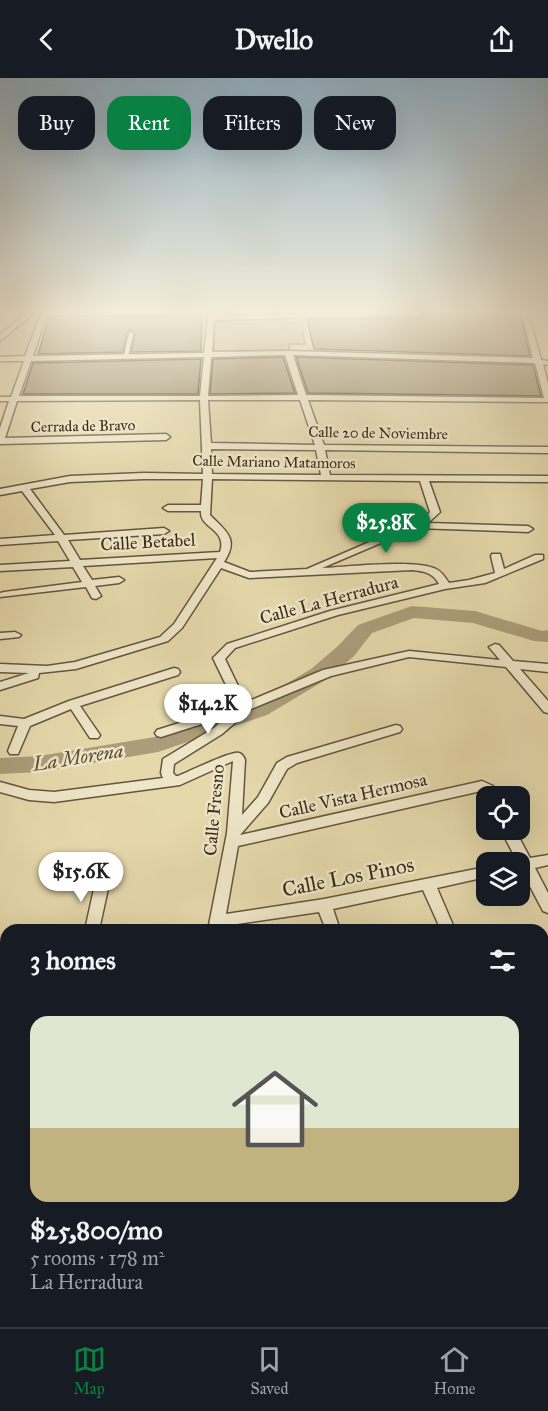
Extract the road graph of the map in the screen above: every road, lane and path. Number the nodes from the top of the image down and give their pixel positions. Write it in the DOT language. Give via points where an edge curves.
graph roads {
  1 [pos="24,371"];
  2 [pos="206,371"];
  3 [pos="294,371"];
  4 [pos="541,371"];
  5 [pos="204,398"];
  6 [pos="303,398"];
  7 [pos="0,399"];
  8 [pos="15,399"];
  9 [pos="548,400"];
  10 [pos="166,437"];
  11 [pos="0,441"];
  12 [pos="207,446"];
  13 [pos="320,446"];
  14 [pos="548,450"];
  15 [pos="207,476"];
  16 [pos="326,478"];
  17 [pos="424,479"];
  18 [pos="548,479"];
  19 [pos="24,486"];
  20 [pos="0,492"];
  21 [pos="168,508"];
  22 [pos="206,508"];
  23 [pos="418,526"];
  24 [pos="528,529"];
  25 [pos="164,531"];
  26 [pos="61,537"];
  27 [pos="0,542"];
  28 [pos="495,556"];
  29 [pos="539,557"];
  30 [pos="222,559"];
  31 [pos="74,563"];
  32 [pos="0,568"];
  33 [pos="303,573"];
  34 [pos="500,573"];
  35 [pos="119,580"];
  36 [pos="88,584"];
  37 [pos="444,586"];
  38 [pos="4,595"];
  39 [pos="96,596"];
  40 [pos="15,635"];
  41 [pos="0,636"];
  42 [pos="495,647"];
  43 [pos="509,664"];
  44 [pos="0,668"];
  45 [pos="548,668"];
  46 [pos="47,670"];
  47 [pos="174,672"];
  48 [pos="0,686"];
  49 [pos="73,704"];
  50 [pos="247,706"];
  51 [pos="548,709"];
  52 [pos="0,720"];
  53 [pos="25,723"];
  54 [pos="396,729"];
  55 [pos="161,733"];
  56 [pos="94,735"];
  57 [pos="14,751"];
  58 [pos="172,781"];
  59 [pos="0,787"];
  60 [pos="476,787"];
  61 [pos="233,838"];
  62 [pos="548,860"];
  63 [pos="530,863"];
  64 [pos="476,874"];
  65 [pos="530,878"];
  66 [pos="102,884"];
  67 [pos="428,884"];
  68 [pos="324,905"];
  69 [pos="548,907"];
  70 [pos="93,924"];
  71 [pos="216,924"];
  72 [pos="226,924"];
  73 [pos="331,924"];
  74 [pos="445,924"];
  1 -- 8 [label="street"];
  2 -- 5 [label="street"];
  3 -- 6 [label="street"];
  4 -- 9 [label="street"];
  5 -- 6 [label="street"];
  5 -- 8 [label="street"];
  5 -- 12 [label="street"];
  6 -- 9 [label="street"];
  6 -- 13 [label="street"];
  7 -- 8 [label="street"];
  8 -- 11 [label="street"];
  10 -- 11 [label="street, Cerrada de Bravo"];
  12 -- 13 [label="street, Calle 20 de Noviembre"];
  12 -- 15 [label="street"];
  13 -- 14 [label="street, Calle 20 de Noviembre"];
  13 -- 16 [label="street"];
  15 -- 16 [label="street, Calle Mariano Matamoros"];
  15 -- 19 [label="street, Calle Mariano Matamoros" via="70,479"];
  15 -- 22 [label="street"];
  16 -- 17 [label="street, Calle Mariano Matamoros"];
  17 -- 18 [label="street, Calle Mariano Matamoros"];
  17 -- 23 [label="street" via="435,512"];
  19 -- 20 [label="street, Calle Mariano Matamoros"];
  19 -- 26 [label="street"];
  21 -- 22 [label="street"];
  22 -- 30 [label="street" via="205,516 225,535"];
  23 -- 24 [label="street"];
  23 -- 33 [label="street"];
  25 -- 26 [label="street"];
  26 -- 27 [label="street"];
  26 -- 31 [label="street"];
  28 -- 34 [label="street"];
  29 -- 34 [label="street, Calle La Herradura"];
  30 -- 31 [label="street, Calle Betabel"];
  30 -- 33 [label="street" via="249,575"];
  30 -- 46 [label="street" via="164,639"];
  31 -- 32 [label="street, Calle Betabel"];
  31 -- 36 [label="street"];
  33 -- 37 [label="street" via="412,567 433,569"];
  34 -- 37 [label="street, Calle La Herradura" via="458,586"];
  35 -- 36 [label="street"];
  36 -- 38 [label="street"];
  36 -- 39 [label="street"];
  37 -- 50 [label="street, Calle La Herradura" via="334,613 231,646 219,658"];
  40 -- 41 [label="street"];
  42 -- 43 [label="street"];
  43 -- 45 [label="street"];
  43 -- 50 [label="street" via="409,654 327,673"];
  43 -- 51 [label="street"];
  44 -- 46 [label="street"];
  46 -- 48 [label="street"];
  47 -- 49 [label="street"];
  49 -- 53 [label="street"];
  49 -- 56 [label="street"];
  50 -- 55 [label="street"];
  50 -- 58 [label="street" via="168,762 167,773"];
  52 -- 53 [label="street"];
  53 -- 57 [label="street"];
  54 -- 61 [label="street" via="282,766 263,800"];
  58 -- 59 [label="street, Calle Fresno" via="54,797"];
  58 -- 61 [label="street, Calle Fresno" via="236,756 239,760"];
  60 -- 61 [label="street, Calle Vista Hermosa"];
  61 -- 71 [label="street, Calle Fresno"];
  62 -- 63 [label="street"];
  64 -- 67 [label="street, Calle Los Pinos"];
  65 -- 69 [label="street"];
  66 -- 70 [label="street"];
  67 -- 68 [label="street, Calle Los Pinos"];
  67 -- 74 [label="street"];
  68 -- 72 [label="street, Calle Los Pinos"];
  68 -- 73 [label="street"];
}
